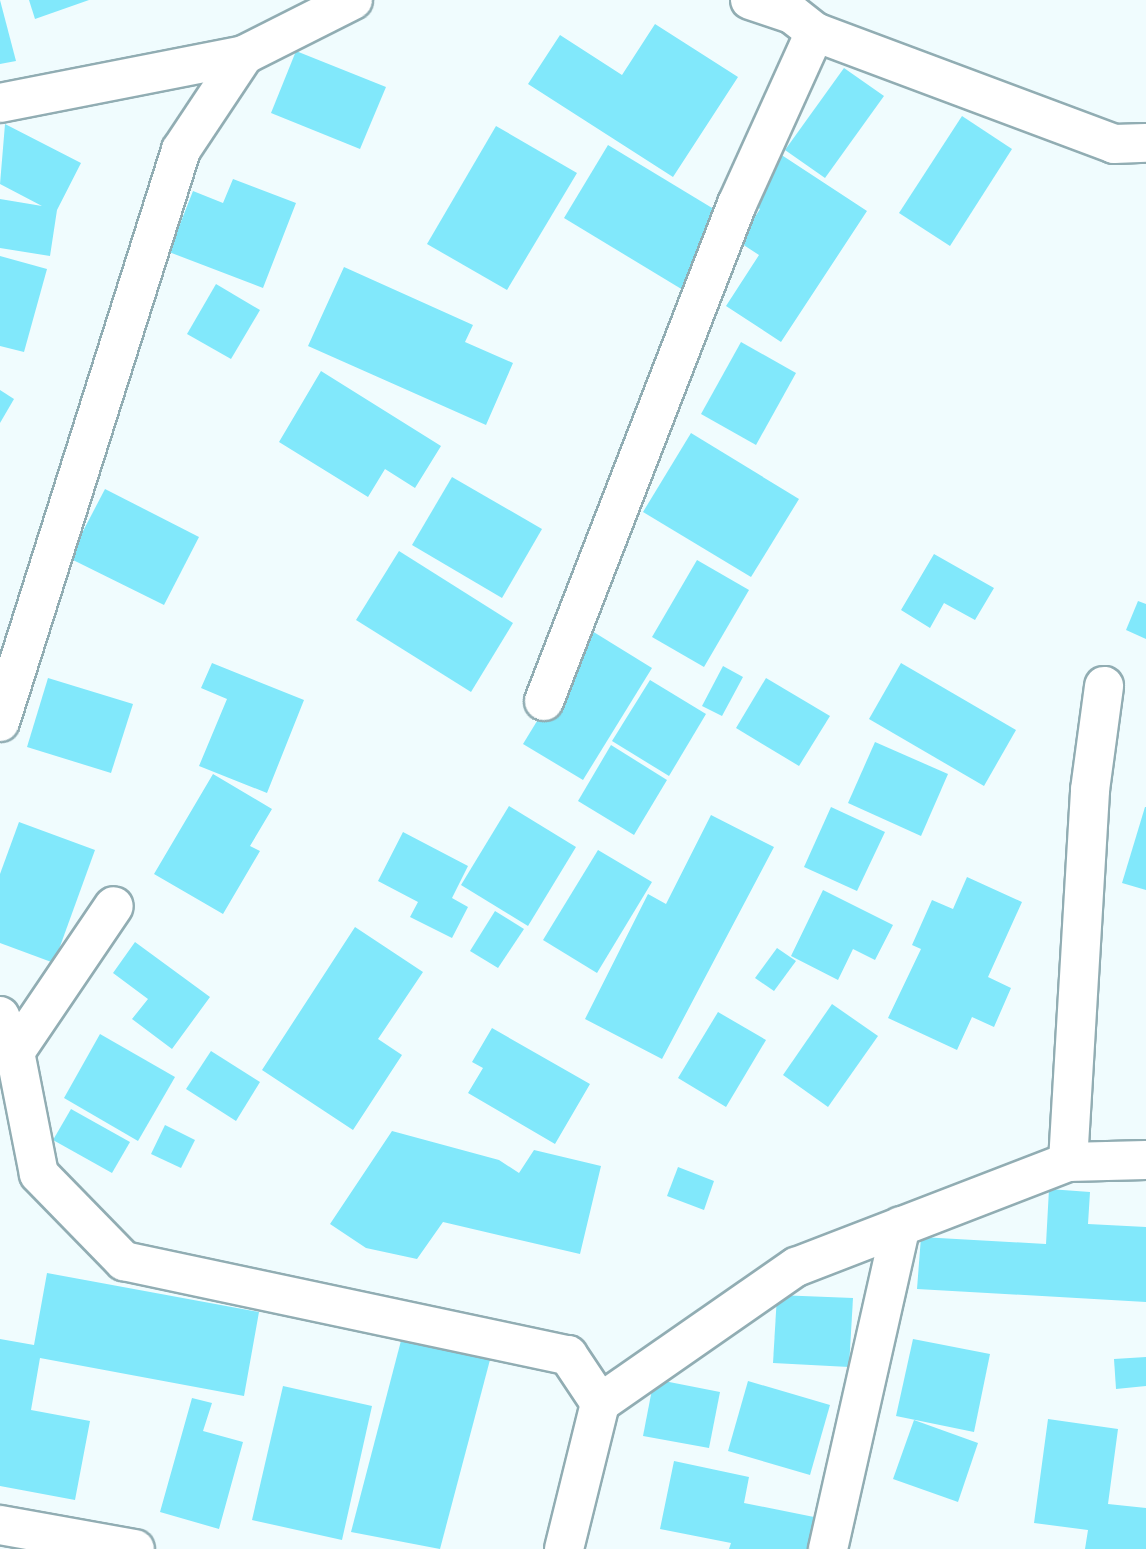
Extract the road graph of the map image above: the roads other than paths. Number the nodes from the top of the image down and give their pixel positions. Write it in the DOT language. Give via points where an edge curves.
graph roads {
  1 [pos="353,0"];
  2 [pos="750,0"];
  3 [pos="816,32"];
  4 [pos="244,55"];
  5 [pos="0,103"];
  6 [pos="1146,143"];
  7 [pos="1104,686"];
  8 [pos="544,701"];
  9 [pos="0,722"];
  10 [pos="114,906"];
  11 [pos="0,1016"];
  12 [pos="15,1052"];
  13 [pos="1146,1160"];
  14 [pos="1069,1162"];
  15 [pos="901,1226"];
  16 [pos="600,1402"];
  17 [pos="0,1524"];
  18 [pos="135,1549"];
  19 [pos="564,1549"];
  20 [pos="828,1549"];
  1 -- 4 [label="street"];
  2 -- 3 [label="street" via="792,13"];
  3 -- 6 [label="street" via="1114,144"];
  3 -- 8 [label="street" via="737,204"];
  4 -- 5 [label="street"];
  4 -- 9 [label="street" via="181,150"];
  7 -- 14 [label="street" via="1090,790"];
  10 -- 12 [label="street"];
  11 -- 12 [label="street"];
  12 -- 16 [label="street" via="39,1174 124,1261 568,1355"];
  13 -- 14 [label="street"];
  14 -- 15 [label="street"];
  15 -- 16 [label="street" via="796,1267"];
  15 -- 20 [label="street"];
  16 -- 19 [label="street"];
  17 -- 18 [label="street"];
}
